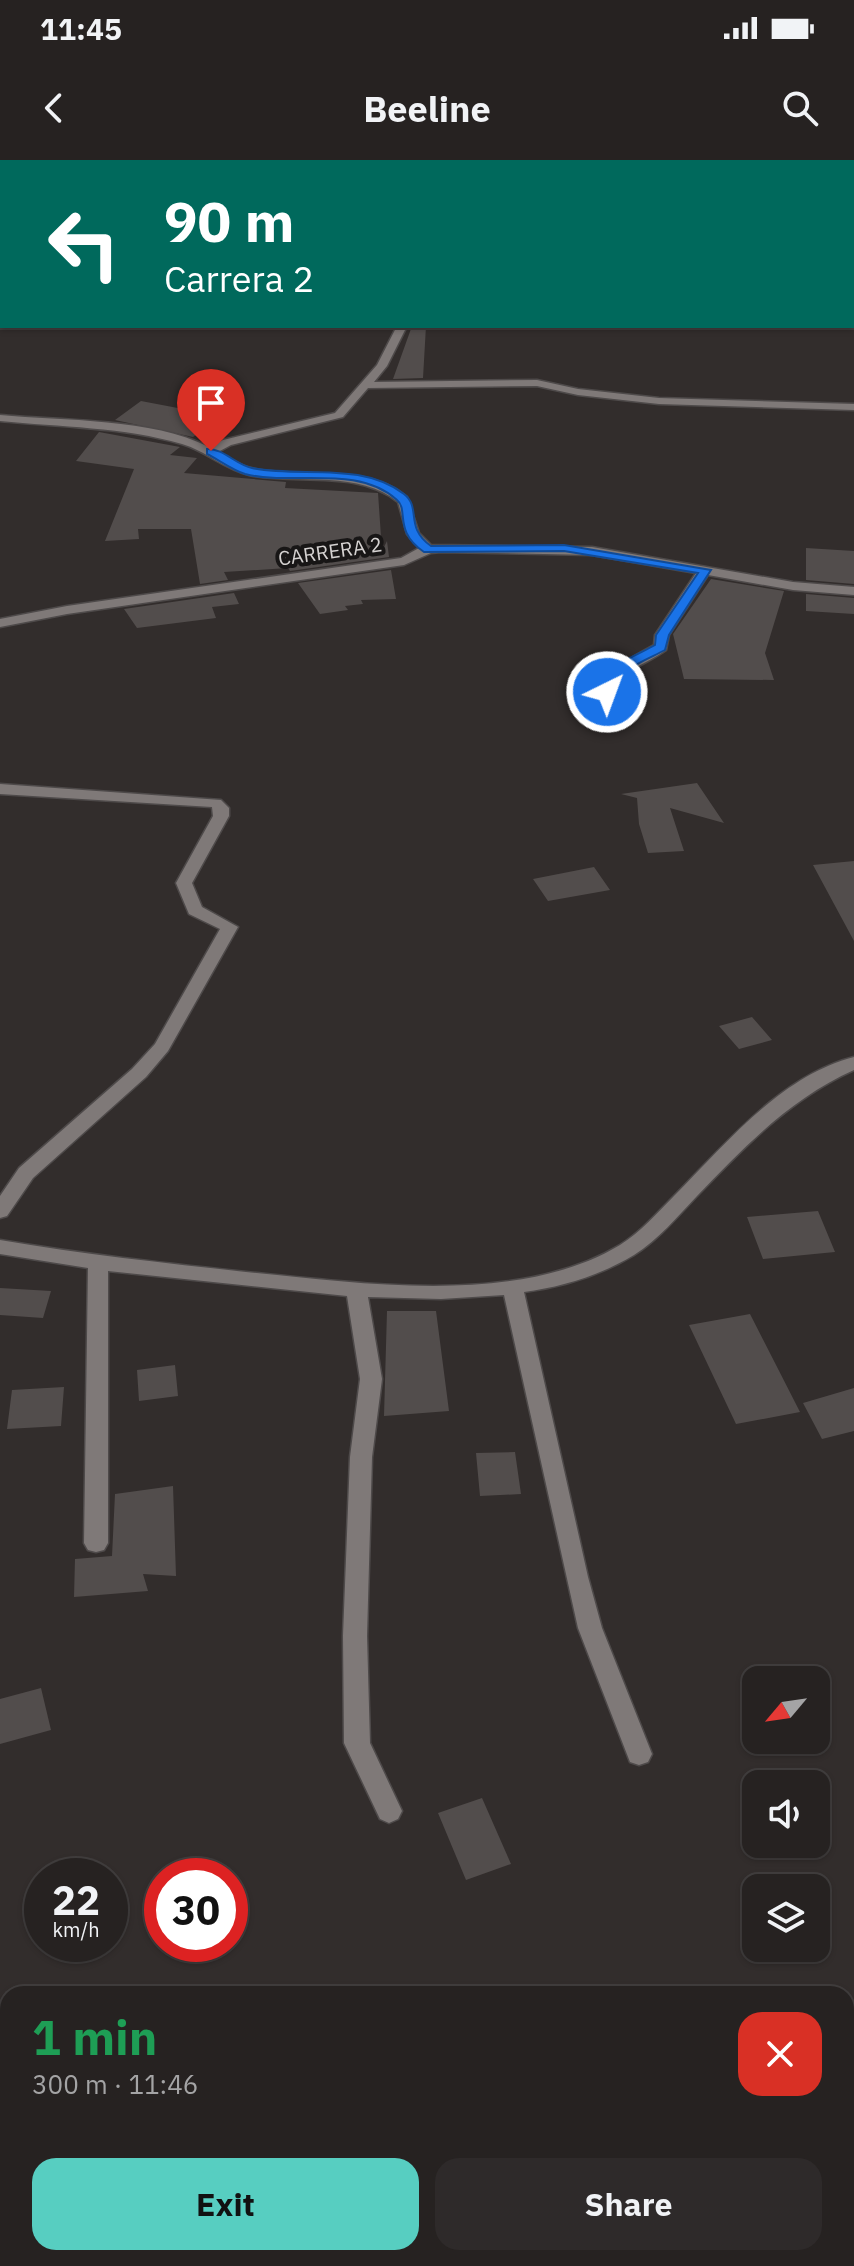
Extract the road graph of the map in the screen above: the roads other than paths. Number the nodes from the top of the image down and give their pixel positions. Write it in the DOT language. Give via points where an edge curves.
graph roads {
  1 [pos="401,328"];
  2 [pos="368,385"];
  3 [pos="854,407"];
  4 [pos="0,418"];
  5 [pos="211,451"];
  6 [pos="428,549"];
  7 [pos="705,570"];
  8 [pos="854,591"];
  9 [pos="0,623"];
  10 [pos="607,692"];
  11 [pos="0,789"];
  12 [pos="854,1063"];
  13 [pos="0,1211"];
  14 [pos="0,1247"];
  15 [pos="98,1265"];
  16 [pos="513,1288"];
  17 [pos="357,1291"];
  18 [pos="96,1543"];
  19 [pos="639,1754"];
  20 [pos="389,1811"];
  1 -- 2 [label="street"];
  2 -- 3 [label="street" via="537,383 659,401"];
  2 -- 5 [label="street" via="331,419 227,442"];
  4 -- 5 [label="street" via="90,426"];
  5 -- 6 [label="street" via="247,471 357,478 378,485 401,497 407,505 408,528"];
  6 -- 7 [label="street, CARRERA 2" via="564,548"];
  6 -- 9 [label="street, CARRERA 2" via="404,561"];
  7 -- 8 [label="street, CARRERA 2"];
  7 -- 10 [label="street" via="662,635 661,647 617,672 607,683"];
  11 -- 13 [label="street" via="216,803 221,816 184,883 195,910 230,927 162,1047 26,1173"];
  12 -- 16 [label="street" via="772,1110 626,1251 577,1274"];
  14 -- 15 [label="street"];
  15 -- 17 [label="street"];
  15 -- 18 [label="street"];
  16 -- 17 [label="street"];
  16 -- 19 [label="street" via="579,1590"];
  17 -- 20 [label="street" via="371,1379 360,1472 357,1743"];
}
